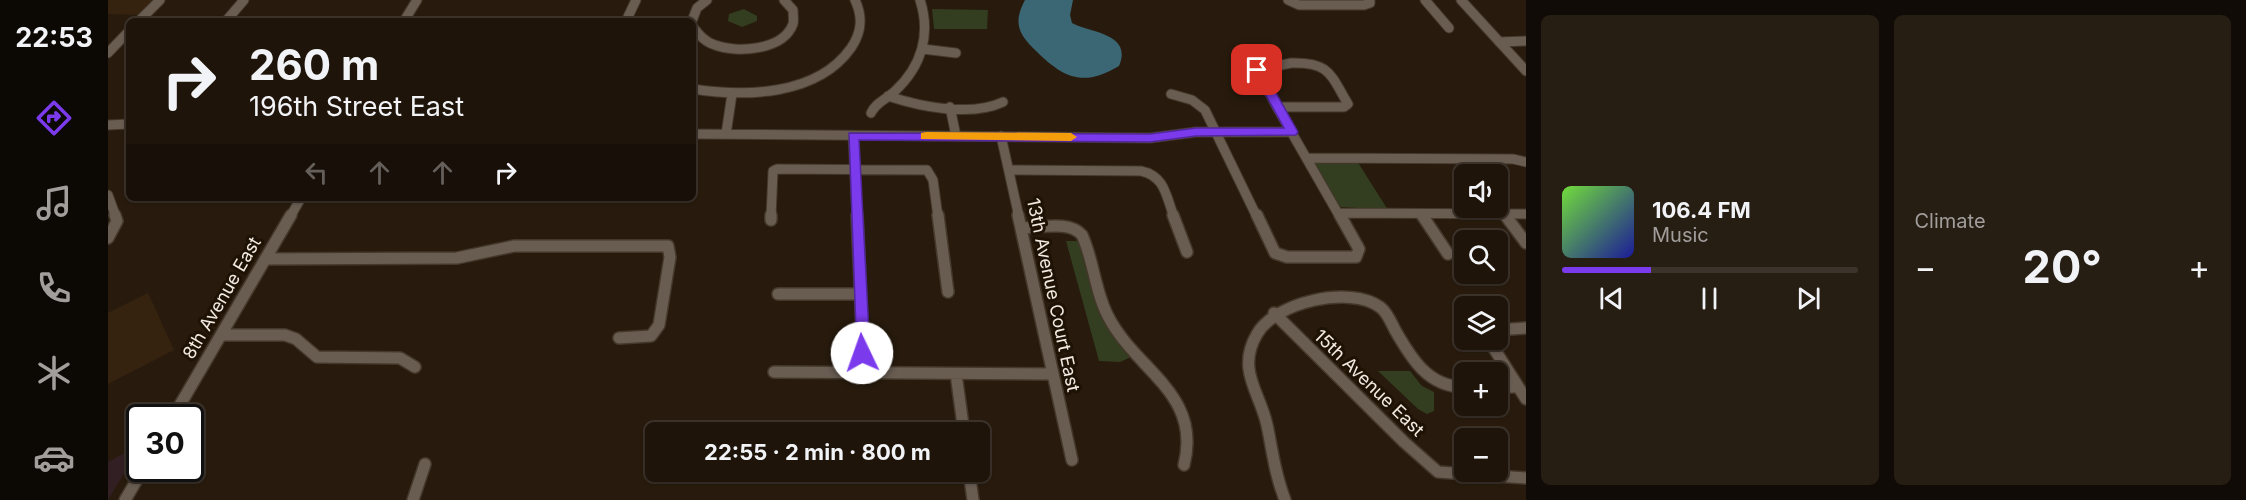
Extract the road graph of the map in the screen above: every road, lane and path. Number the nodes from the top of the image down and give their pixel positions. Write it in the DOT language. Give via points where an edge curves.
graph roads {
  1 [pos="159,0"];
  2 [pos="244,0"];
  3 [pos="417,0"];
  4 [pos="636,0"];
  5 [pos="707,0"];
  6 [pos="784,0"];
  7 [pos="855,0"];
  8 [pos="920,0"];
  9 [pos="1425,0"];
  10 [pos="1461,0"];
  11 [pos="1290,2"];
  12 [pos="1370,2"];
  13 [pos="142,18"];
  14 [pos="229,18"];
  15 [pos="406,18"];
  16 [pos="627,18"];
  17 [pos="693,18"];
  18 [pos="1449,28"];
  19 [pos="696,31"];
  20 [pos="126,34"];
  21 [pos="1526,41"];
  22 [pos="1499,42"];
  23 [pos="923,49"];
  24 [pos="108,53"];
  25 [pos="956,53"];
  26 [pos="1526,71"];
  27 [pos="696,89"];
  28 [pos="732,94"];
  29 [pos="1172,94"];
  30 [pos="888,96"];
  31 [pos="1003,102"];
  32 [pos="950,107"];
  33 [pos="1277,107"];
  34 [pos="871,113"];
  35 [pos="126,124"];
  36 [pos="108,125"];
  37 [pos="1215,132"];
  38 [pos="1292,132"];
  39 [pos="696,134"];
  40 [pos="726,134"];
  41 [pos="853,136"];
  42 [pos="956,136"];
  43 [pos="1001,136"];
  44 [pos="1307,158"];
  45 [pos="1525,162"];
  46 [pos="854,169"];
  47 [pos="1009,170"];
  48 [pos="108,195"];
  49 [pos="299,201"];
  50 [pos="1339,213"];
  51 [pos="1421,214"];
  52 [pos="1454,214"];
  53 [pos="1508,214"];
  54 [pos="1526,214"];
  55 [pos="1507,218"];
  56 [pos="771,220"];
  57 [pos="1023,228"];
  58 [pos="109,236"];
  59 [pos="1526,243"];
  60 [pos="1188,252"];
  61 [pos="1448,254"];
  62 [pos="265,259"];
  63 [pos="948,292"];
  64 [pos="778,294"];
  65 [pos="859,294"];
  66 [pos="1274,314"];
  67 [pos="1526,328"];
  68 [pos="1508,329"];
  69 [pos="221,335"];
  70 [pos="619,338"];
  71 [pos="1495,350"];
  72 [pos="415,367"];
  73 [pos="774,372"];
  74 [pos="864,373"];
  75 [pos="956,374"];
  76 [pos="1053,374"];
  77 [pos="1454,386"];
  78 [pos="1508,387"];
  79 [pos="1518,387"];
  80 [pos="1526,399"];
  81 [pos="181,404"];
  82 [pos="963,422"];
  83 [pos="1072,460"];
  84 [pos="425,464"];
  85 [pos="1184,465"];
  86 [pos="1526,478"];
  87 [pos="136,482"];
  88 [pos="971,482"];
  89 [pos="125,500"];
  90 [pos="413,500"];
  91 [pos="973,500"];
  92 [pos="1285,500"];
  1 -- 13 [label="street"];
  2 -- 14 [label="street"];
  3 -- 15 [label="street"];
  4 -- 16 [label="street"];
  5 -- 17 [label="street" via="697,8"];
  6 -- 19 [label="street" via="793,10 794,24 783,37 763,46 723,47 703,39"];
  7 -- 28 [label="street" via="861,29 840,61 793,85"];
  8 -- 23 [label="street" via="927,28"];
  9 -- 18 [label="street"];
  10 -- 22 [label="street"];
  11 -- 12 [label="street"];
  20 -- 24 [label="street"];
  21 -- 22 [label="street"];
  22 -- 26 [label="street"];
  23 -- 25 [label="street"];
  23 -- 30 [label="street" via="905,80"];
  27 -- 28 [label="street"];
  28 -- 40 [label="street"];
  29 -- 37 [label="street" via="1199,105"];
  30 -- 32 [label="street"];
  30 -- 34 [label="street"];
  31 -- 32 [label="street" via="994,106"];
  32 -- 42 [label="street"];
  33 -- 33 [label="street" via="1258,70 1274,64 1321,66 1348,105"];
  33 -- 38 [label="street"];
  35 -- 36 [label="street"];
  37 -- 38 [label="street"];
  37 -- 43 [label="street" via="1150,138"];
  37 -- 50 [label="street" via="1275,253 1287,257 1358,255 1359,249"];
  38 -- 44 [label="street"];
  39 -- 40 [label="street"];
  40 -- 41 [label="street"];
  41 -- 42 [label="street"];
  41 -- 46 [label="street"];
  42 -- 43 [label="street"];
  43 -- 47 [label="street, 13th Avenue Court East"];
  44 -- 45 [label="street"];
  44 -- 50 [label="street"];
  46 -- 56 [label="street" via="773,171"];
  46 -- 63 [label="street" via="924,169 931,173"];
  46 -- 65 [label="street"];
  47 -- 57 [label="street, 13th Avenue Court East"];
  47 -- 60 [label="street" via="1154,174"];
  48 -- 58 [label="street" via="117,221"];
  49 -- 62 [label="street, 8th Avenue East"];
  50 -- 51 [label="street"];
  51 -- 52 [label="street"];
  51 -- 61 [label="street"];
  53 -- 54 [label="street"];
  55 -- 59 [label="street"];
  57 -- 76 [label="street, 13th Avenue Court East"];
  57 -- 85 [label="street" via="1077,230 1085,241 1108,316 1118,334 1183,416 1189,436"];
  62 -- 69 [label="street, 8th Avenue East"];
  62 -- 70 [label="street" via="457,258 514,246 668,246 670,257 659,325 651,336"];
  64 -- 65 [label="street"];
  65 -- 74 [label="street"];
  66 -- 77 [label="street" via="1298,303 1323,300 1364,301 1381,307 1416,361 1441,385"];
  66 -- 86 [label="street, 15th Avenue East" via="1426,463 1443,473"];
  66 -- 92 [label="street" via="1258,329 1248,356 1252,387 1266,420 1272,463"];
  67 -- 68 [label="street"];
  69 -- 72 [label="street" via="290,336 317,357 400,358"];
  69 -- 81 [label="street, 8th Avenue East"];
  71 -- 79 [label="street"];
  73 -- 74 [label="street"];
  74 -- 75 [label="street"];
  75 -- 76 [label="street"];
  75 -- 82 [label="street"];
  76 -- 83 [label="street, 13th Avenue Court East"];
  78 -- 79 [label="street"];
  79 -- 80 [label="street"];
  84 -- 90 [label="street"];
  87 -- 89 [label="street"];
  88 -- 91 [label="street"];
}
